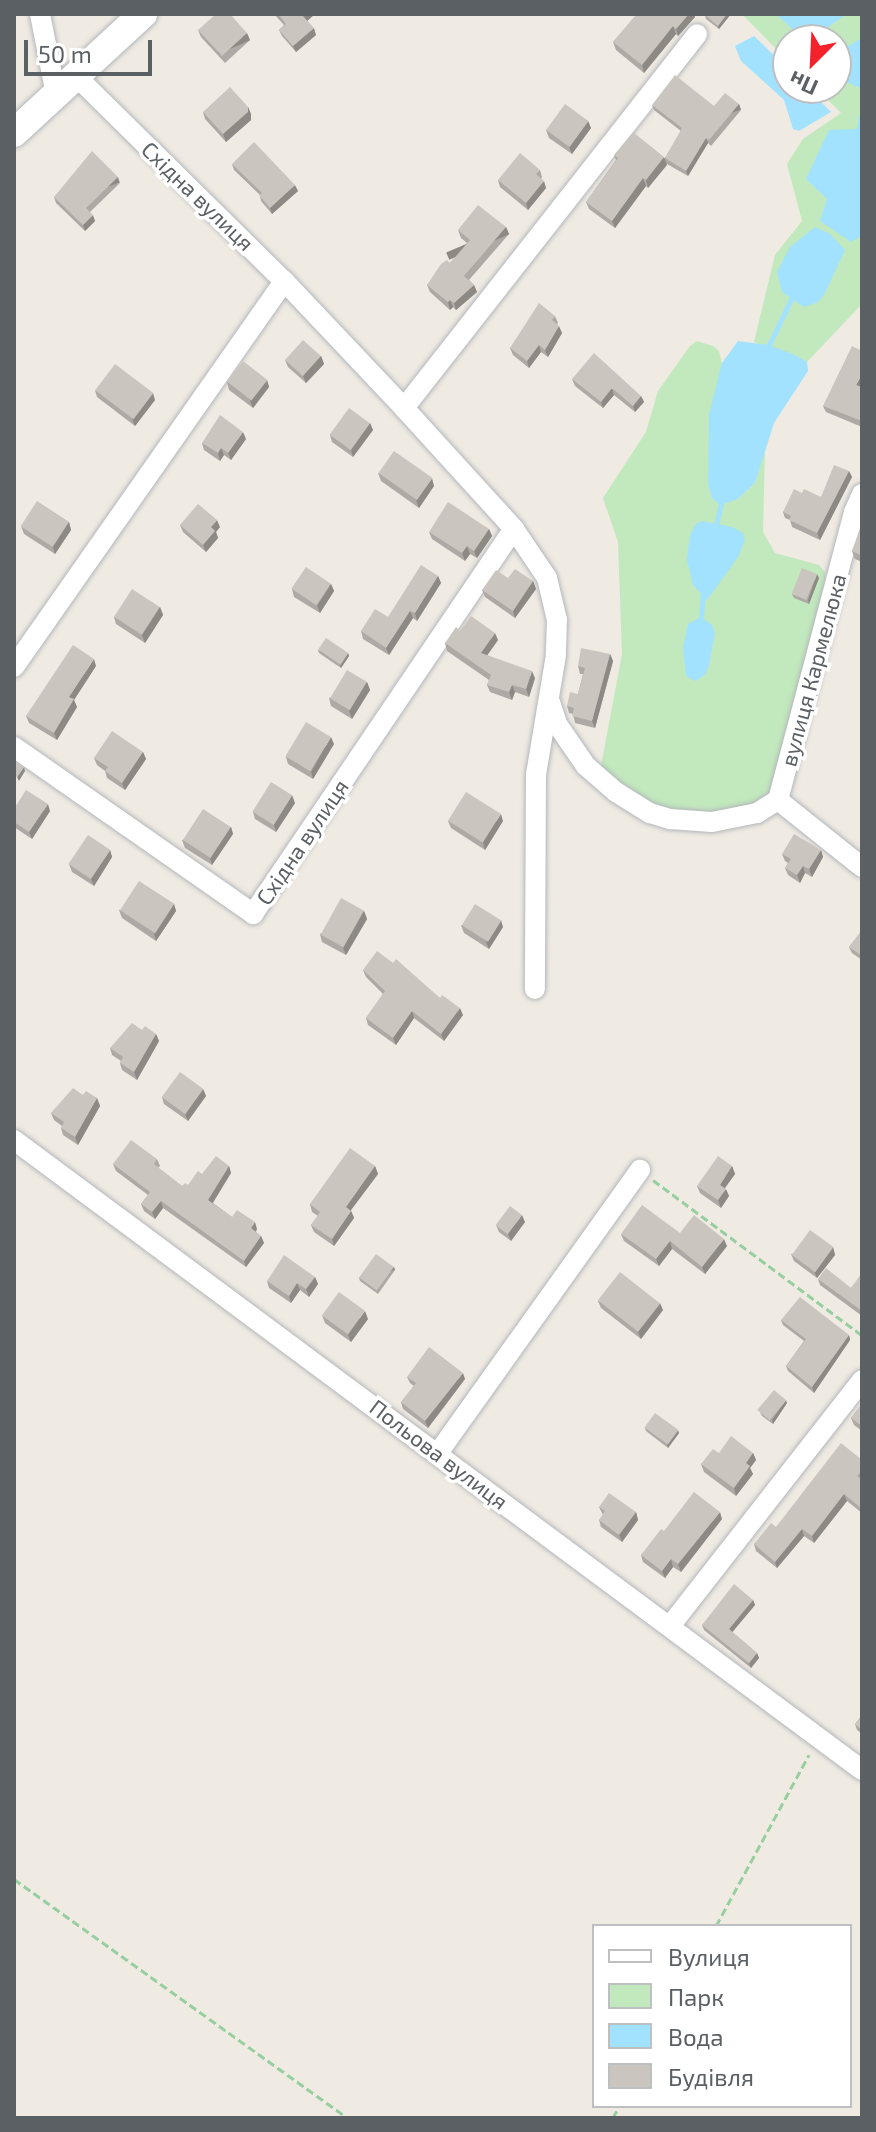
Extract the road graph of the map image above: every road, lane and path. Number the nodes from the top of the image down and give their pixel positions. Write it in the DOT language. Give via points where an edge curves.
graph roads {
  1 [pos="40,14"];
  2 [pos="143,14"];
  3 [pos="697,34"];
  4 [pos="66,85"];
  5 [pos="14,133"];
  6 [pos="284,281"];
  7 [pos="404,408"];
  8 [pos="862,494"];
  9 [pos="514,529"];
  10 [pos="14,667"];
  11 [pos="549,699"];
  12 [pos="14,747"];
  13 [pos="778,800"];
  14 [pos="862,867"];
  15 [pos="535,989"];
  16 [pos="14,1140"];
  17 [pos="640,1170"];
  18 [pos="862,1335"];
  19 [pos="862,1380"];
  20 [pos="438,1453"];
  21 [pos="670,1626"];
  22 [pos="818,1737"];
  23 [pos="862,1770"];
  24 [pos="14,1879"];
  25 [pos="717,1924"];
  26 [pos="348,2118"];
  1 -- 4 [label="street"];
  2 -- 4 [label="main road"];
  3 -- 7 [label="street"];
  4 -- 5 [label="main road"];
  4 -- 6 [label="street, Східна вулиця"];
  6 -- 7 [label="street, Східна вулиця"];
  6 -- 10 [label="street"];
  7 -- 9 [label="street, Східна вулиця"];
  8 -- 13 [label="street, вулиця Кармелюка"];
  9 -- 11 [label="street, Східна вулиця" via="552,592 557,632"];
  9 -- 12 [label="street, Східна вулиця" via="253,914"];
  11 -- 13 [label="street" via="557,724 586,766 650,813 712,822 757,813"];
  11 -- 15 [label="street, Східна вулиця" via="536,774"];
  13 -- 14 [label="street"];
  16 -- 20 [label="street, Польова вулиця"];
  17 -- 18 [label="path"];
  17 -- 20 [label="street"];
  19 -- 21 [label="street"];
  20 -- 21 [label="street, Польова вулиця"];
  21 -- 22 [label="street, Польова вулиця"];
  22 -- 23 [label="street, Польова вулиця"];
  22 -- 25 [label="path"];
  24 -- 26 [label="path"];
}
